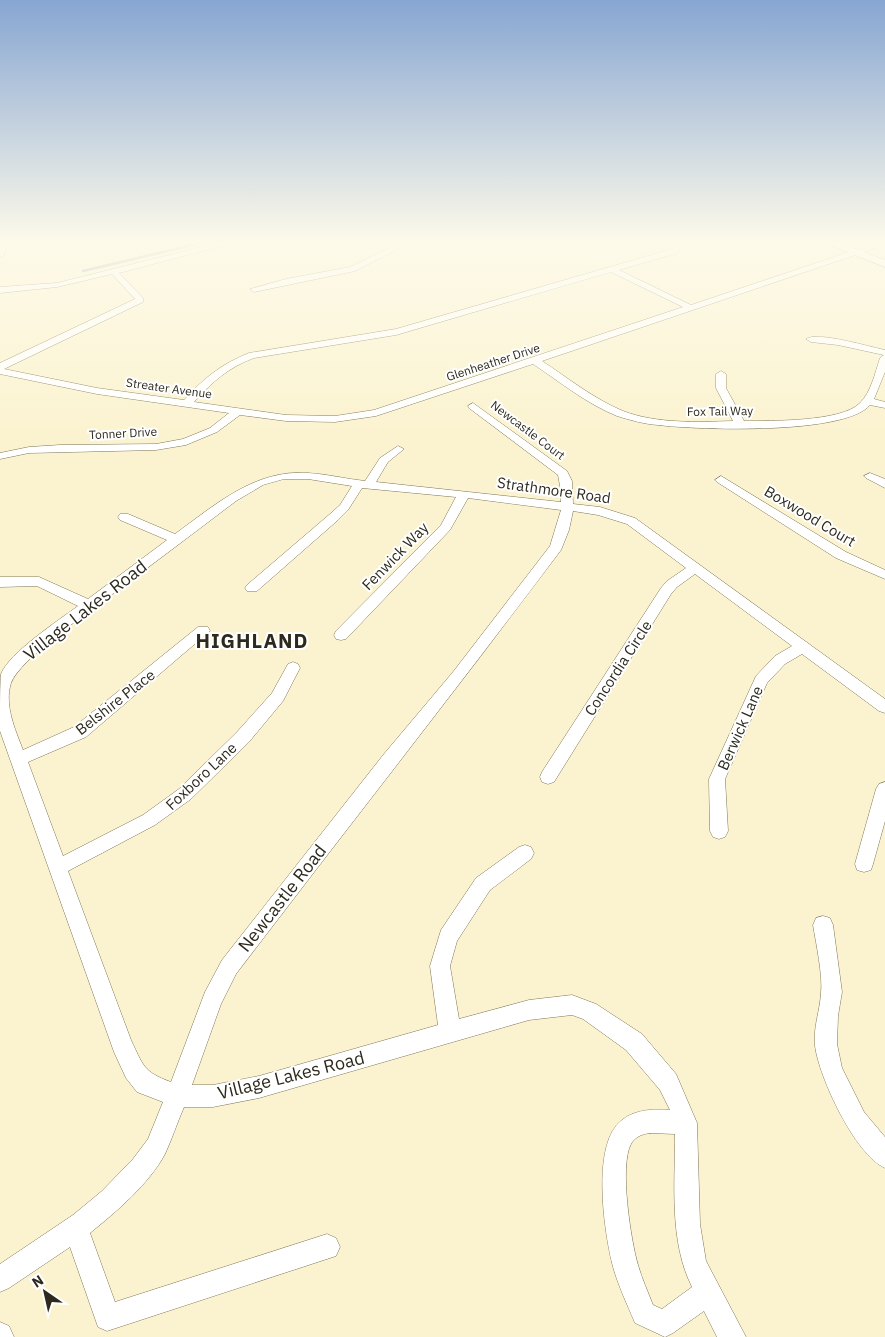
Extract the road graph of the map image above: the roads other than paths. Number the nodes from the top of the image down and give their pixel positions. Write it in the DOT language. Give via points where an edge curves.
graph roads {
  1 [pos="128,305"];
  2 [pos="493,305"];
  3 [pos="686,305"];
  4 [pos="699,305"];
  5 [pos="691,308"];
  6 [pos="811,339"];
  7 [pos="885,353"];
  8 [pos="885,358"];
  9 [pos="536,361"];
  10 [pos="0,367"];
  11 [pos="0,371"];
  12 [pos="721,374"];
  13 [pos="868,401"];
  14 [pos="188,403"];
  15 [pos="885,405"];
  16 [pos="473,406"];
  17 [pos="238,411"];
  18 [pos="335,419"];
  19 [pos="740,424"];
  20 [pos="398,449"];
  21 [pos="0,456"];
  22 [pos="870,476"];
  23 [pos="721,480"];
  24 [pos="885,484"];
  25 [pos="364,485"];
  26 [pos="464,494"];
  27 [pos="566,507"];
  28 [pos="124,517"];
  29 [pos="176,539"];
  30 [pos="696,567"];
  31 [pos="885,575"];
  32 [pos="0,582"];
  33 [pos="252,588"];
  34 [pos="89,605"];
  35 [pos="202,631"];
  36 [pos="341,635"];
  37 [pos="804,646"];
  38 [pos="293,668"];
  39 [pos="6,671"];
  40 [pos="885,707"];
  41 [pos="18,758"];
  42 [pos="548,777"];
  43 [pos="885,789"];
  44 [pos="719,831"];
  45 [pos="525,853"];
  46 [pos="864,864"];
  47 [pos="57,868"];
  48 [pos="823,925"];
  49 [pos="450,1032"];
  50 [pos="177,1096"];
  51 [pos="686,1123"];
  52 [pos="885,1156"];
  53 [pos="76,1228"];
  54 [pos="327,1247"];
  55 [pos="0,1279"];
  56 [pos="708,1292"];
  57 [pos="734,1337"];
  1 -- 10 [label="street"];
  2 -- 14 [label="street" via="396,332 252,355 229,363"];
  3 -- 5 [label="street"];
  4 -- 5 [label="street, Glenheather Drive"];
  5 -- 9 [label="street, Glenheather Drive"];
  6 -- 7 [label="street"];
  8 -- 13 [label="street"];
  9 -- 18 [label="street, Glenheather Drive" via="376,413"];
  9 -- 19 [label="street, Fox Tail Way" via="604,406 637,418 680,424"];
  11 -- 14 [label="street, Streater Avenue" via="98,391"];
  12 -- 19 [label="street" via="721,388"];
  13 -- 15 [label="street"];
  13 -- 19 [label="street, Fox Tail Way" via="858,410 824,420"];
  14 -- 17 [label="street, Streater Avenue"];
  16 -- 27 [label="street, Newcastle Court" via="563,473 569,488"];
  17 -- 18 [label="street, Streater Avenue" via="286,418"];
  17 -- 21 [label="street, Tonner Drive" via="225,424 194,439 157,446 108,450 55,448 15,451"];
  20 -- 25 [label="street" via="384,460"];
  22 -- 24 [label="street"];
  23 -- 31 [label="street, Boxwood Court" via="841,555"];
  25 -- 26 [label="street, Strathmore Road"];
  25 -- 29 [label="street, Strathmore Road" via="308,476 266,480 232,498"];
  25 -- 33 [label="street" via="334,518"];
  26 -- 27 [label="street, Strathmore Road"];
  26 -- 36 [label="street, Fenwick Way" via="442,532"];
  27 -- 30 [label="street, Strathmore Road" via="600,511 631,521"];
  27 -- 50 [label="street, Newcastle Road" via="560,537 551,556 229,967 212,999"];
  28 -- 29 [label="street"];
  29 -- 34 [label="street, Village Lakes Road"];
  30 -- 37 [label="street, Strathmore Road"];
  30 -- 42 [label="street, Concordia Circle" via="666,591"];
  32 -- 34 [label="street" via="39,581"];
  34 -- 39 [label="street, Village Lakes Road"];
  35 -- 41 [label="street, Belshire Place" via="90,726"];
  37 -- 40 [label="street, Strathmore Road"];
  37 -- 44 [label="street, Berwick Lane" via="780,660 761,680 717,779"];
  38 -- 47 [label="street, Foxboro Lane" via="278,697 185,794 149,820"];
  39 -- 41 [label="street, Village Lakes Road" via="2,704 4,720"];
  41 -- 47 [label="street, Village Lakes Road"];
  43 -- 46 [label="street"];
  45 -- 49 [label="street" via="483,884 448,937 440,966"];
  47 -- 50 [label="street, Village Lakes Road" via="134,1070 145,1084"];
  48 -- 52 [label="street" via="832,992 826,1016 826,1044 831,1070 856,1120"];
  49 -- 50 [label="street, Village Lakes Road" via="259,1087 212,1096"];
  49 -- 51 [label="street, Village Lakes Road" via="553,1006 572,1005 590,1011 634,1042 651,1061 668,1082"];
  50 -- 53 [label="street, Newcastle Road" via="156,1147 141,1167 111,1200"];
  51 -- 56 [label="street, Village Lakes Road" via="688,1224 694,1264"];
  51 -- 56 [label="street" via="644,1121 628,1129 616,1151 615,1200 625,1264 644,1314 664,1324"];
  53 -- 54 [label="street" via="107,1318"];
  53 -- 55 [label="street, Newcastle Road"];
  56 -- 57 [label="street, Village Lakes Road"];
}
